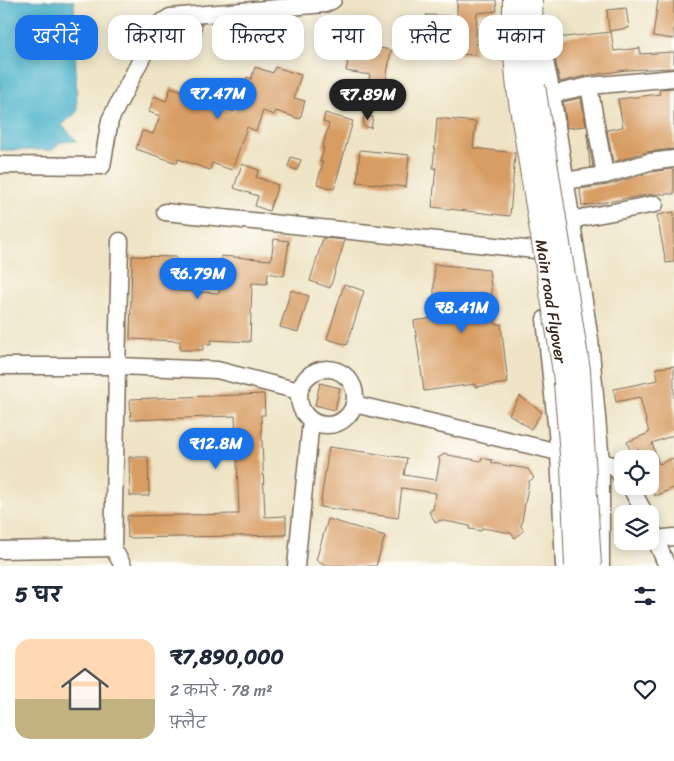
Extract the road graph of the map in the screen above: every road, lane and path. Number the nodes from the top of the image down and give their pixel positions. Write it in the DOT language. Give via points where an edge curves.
graph roads {
  1 [pos="333,0"];
  2 [pos="513,0"];
  3 [pos="532,0"];
  4 [pos="513,15"];
  5 [pos="509,60"];
  6 [pos="522,60"];
  7 [pos="674,78"];
  8 [pos="589,86"];
  9 [pos="535,90"];
  10 [pos="674,159"];
  11 [pos="0,165"];
  12 [pos="605,175"];
  13 [pos="564,181"];
  14 [pos="655,204"];
  15 [pos="165,212"];
  16 [pos="570,220"];
  17 [pos="120,241"];
  18 [pos="535,250"];
  19 [pos="0,366"];
  20 [pos="118,366"];
  21 [pos="299,391"];
  22 [pos="354,404"];
  23 [pos="311,421"];
  24 [pos="560,452"];
  25 [pos="602,462"];
  26 [pos="614,467"];
  27 [pos="659,534"];
  28 [pos="674,537"];
  29 [pos="659,547"];
  30 [pos="113,548"];
  31 [pos="0,550"];
  32 [pos="298,565"];
  33 [pos="123,566"];
  34 [pos="564,566"];
  35 [pos="575,566"];
  36 [pos="591,566"];
  37 [pos="601,566"];
  38 [pos="667,566"];
  1 -- 11 [label="street" via="326,4 170,17 159,24 110,120 102,166"];
  2 -- 4 [label="main road, Main road Flyover"];
  3 -- 9 [label="main road, Main road Flyover"];
  5 -- 18 [label="street" via="510,93"];
  6 -- 9 [label="main road, Main road Flyover"];
  7 -- 8 [label="street"];
  8 -- 9 [label="street"];
  8 -- 12 [label="street"];
  9 -- 13 [label="street"];
  9 -- 35 [label="main road, Main road Flyover, bridge" via="571,466"];
  9 -- 36 [label="main road, Main road Flyover, bridge" via="580,370"];
  10 -- 12 [label="street" via="649,162"];
  12 -- 13 [label="street"];
  13 -- 16 [label="street"];
  14 -- 16 [label="street"];
  15 -- 18 [label="street"];
  16 -- 25 [label="street" via="590,340"];
  17 -- 20 [label="street"];
  18 -- 24 [label="street"];
  19 -- 20 [label="street"];
  20 -- 21 [label="street" via="217,370"];
  20 -- 30 [label="street"];
  21 -- 22 [label="street" via="309,375 318,370 338,371 352,384"];
  21 -- 23 [label="street" via="300,408"];
  22 -- 23 [label="street" via="345,419 337,424 319,425"];
  22 -- 24 [label="street"];
  23 -- 32 [label="street"];
  24 -- 25 [label="street"];
  24 -- 34 [label="street"];
  25 -- 26 [label="street"];
  25 -- 37 [label="street"];
  27 -- 28 [label="street"];
  29 -- 38 [label="street"];
  30 -- 31 [label="street"];
  30 -- 33 [label="street"];
}
